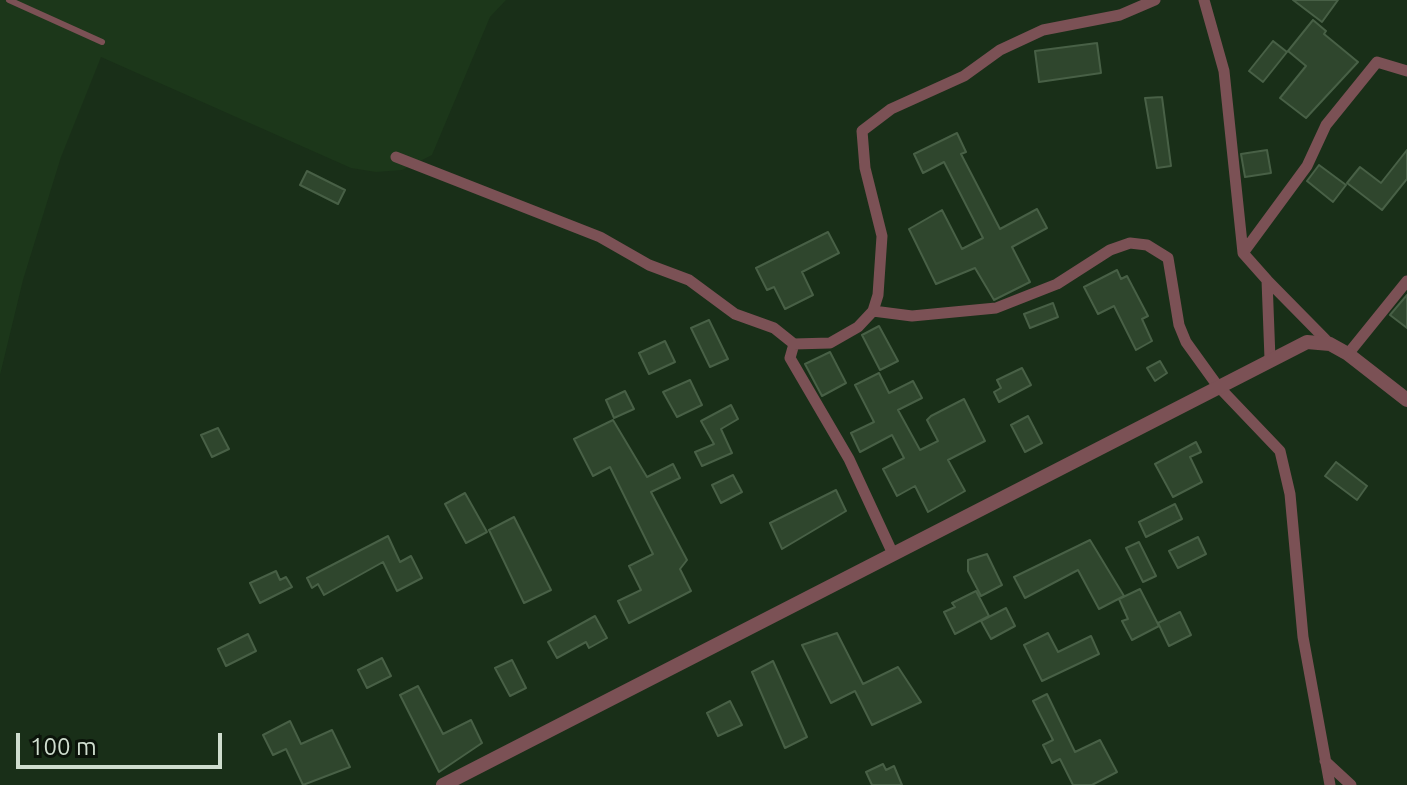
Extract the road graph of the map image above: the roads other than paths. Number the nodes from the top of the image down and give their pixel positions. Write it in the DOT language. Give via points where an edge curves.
graph roads {
  1 [pos="9,0"];
  2 [pos="1155,0"];
  3 [pos="1204,0"];
  4 [pos="102,42"];
  5 [pos="1407,71"];
  6 [pos="396,157"];
  7 [pos="1243,253"];
  8 [pos="1267,280"];
  9 [pos="1407,281"];
  10 [pos="873,311"];
  11 [pos="794,344"];
  12 [pos="1330,344"];
  13 [pos="1348,354"];
  14 [pos="1270,359"];
  15 [pos="1217,385"];
  16 [pos="1407,400"];
  17 [pos="893,554"];
  18 [pos="1325,761"];
  19 [pos="443,785"];
  20 [pos="1330,785"];
  21 [pos="1351,785"];
  1 -- 4 [label="lane"];
  2 -- 10 [label="street" via="1120,15 1028,37 964,76 891,109 862,131 882,236"];
  3 -- 7 [label="street" via="1224,71"];
  5 -- 7 [label="street" via="1377,62 1326,125 1307,166"];
  6 -- 11 [label="street" via="600,237 689,280 735,314 774,328"];
  7 -- 8 [label="street"];
  8 -- 12 [label="street"];
  8 -- 14 [label="street"];
  9 -- 13 [label="street"];
  10 -- 11 [label="street" via="830,343"];
  10 -- 15 [label="street" via="912,316 996,308 1057,284 1110,250 1130,243 1147,245 1168,258 1179,325"];
  11 -- 17 [label="street" via="790,358 849,459"];
  12 -- 13 [label="street"];
  12 -- 14 [label="street" via="1307,342"];
  13 -- 16 [label="street"];
  14 -- 15 [label="street"];
  15 -- 17 [label="street"];
  15 -- 18 [label="street" via="1280,451"];
  17 -- 19 [label="street"];
  18 -- 20 [label="street"];
  18 -- 21 [label="street"];
}
